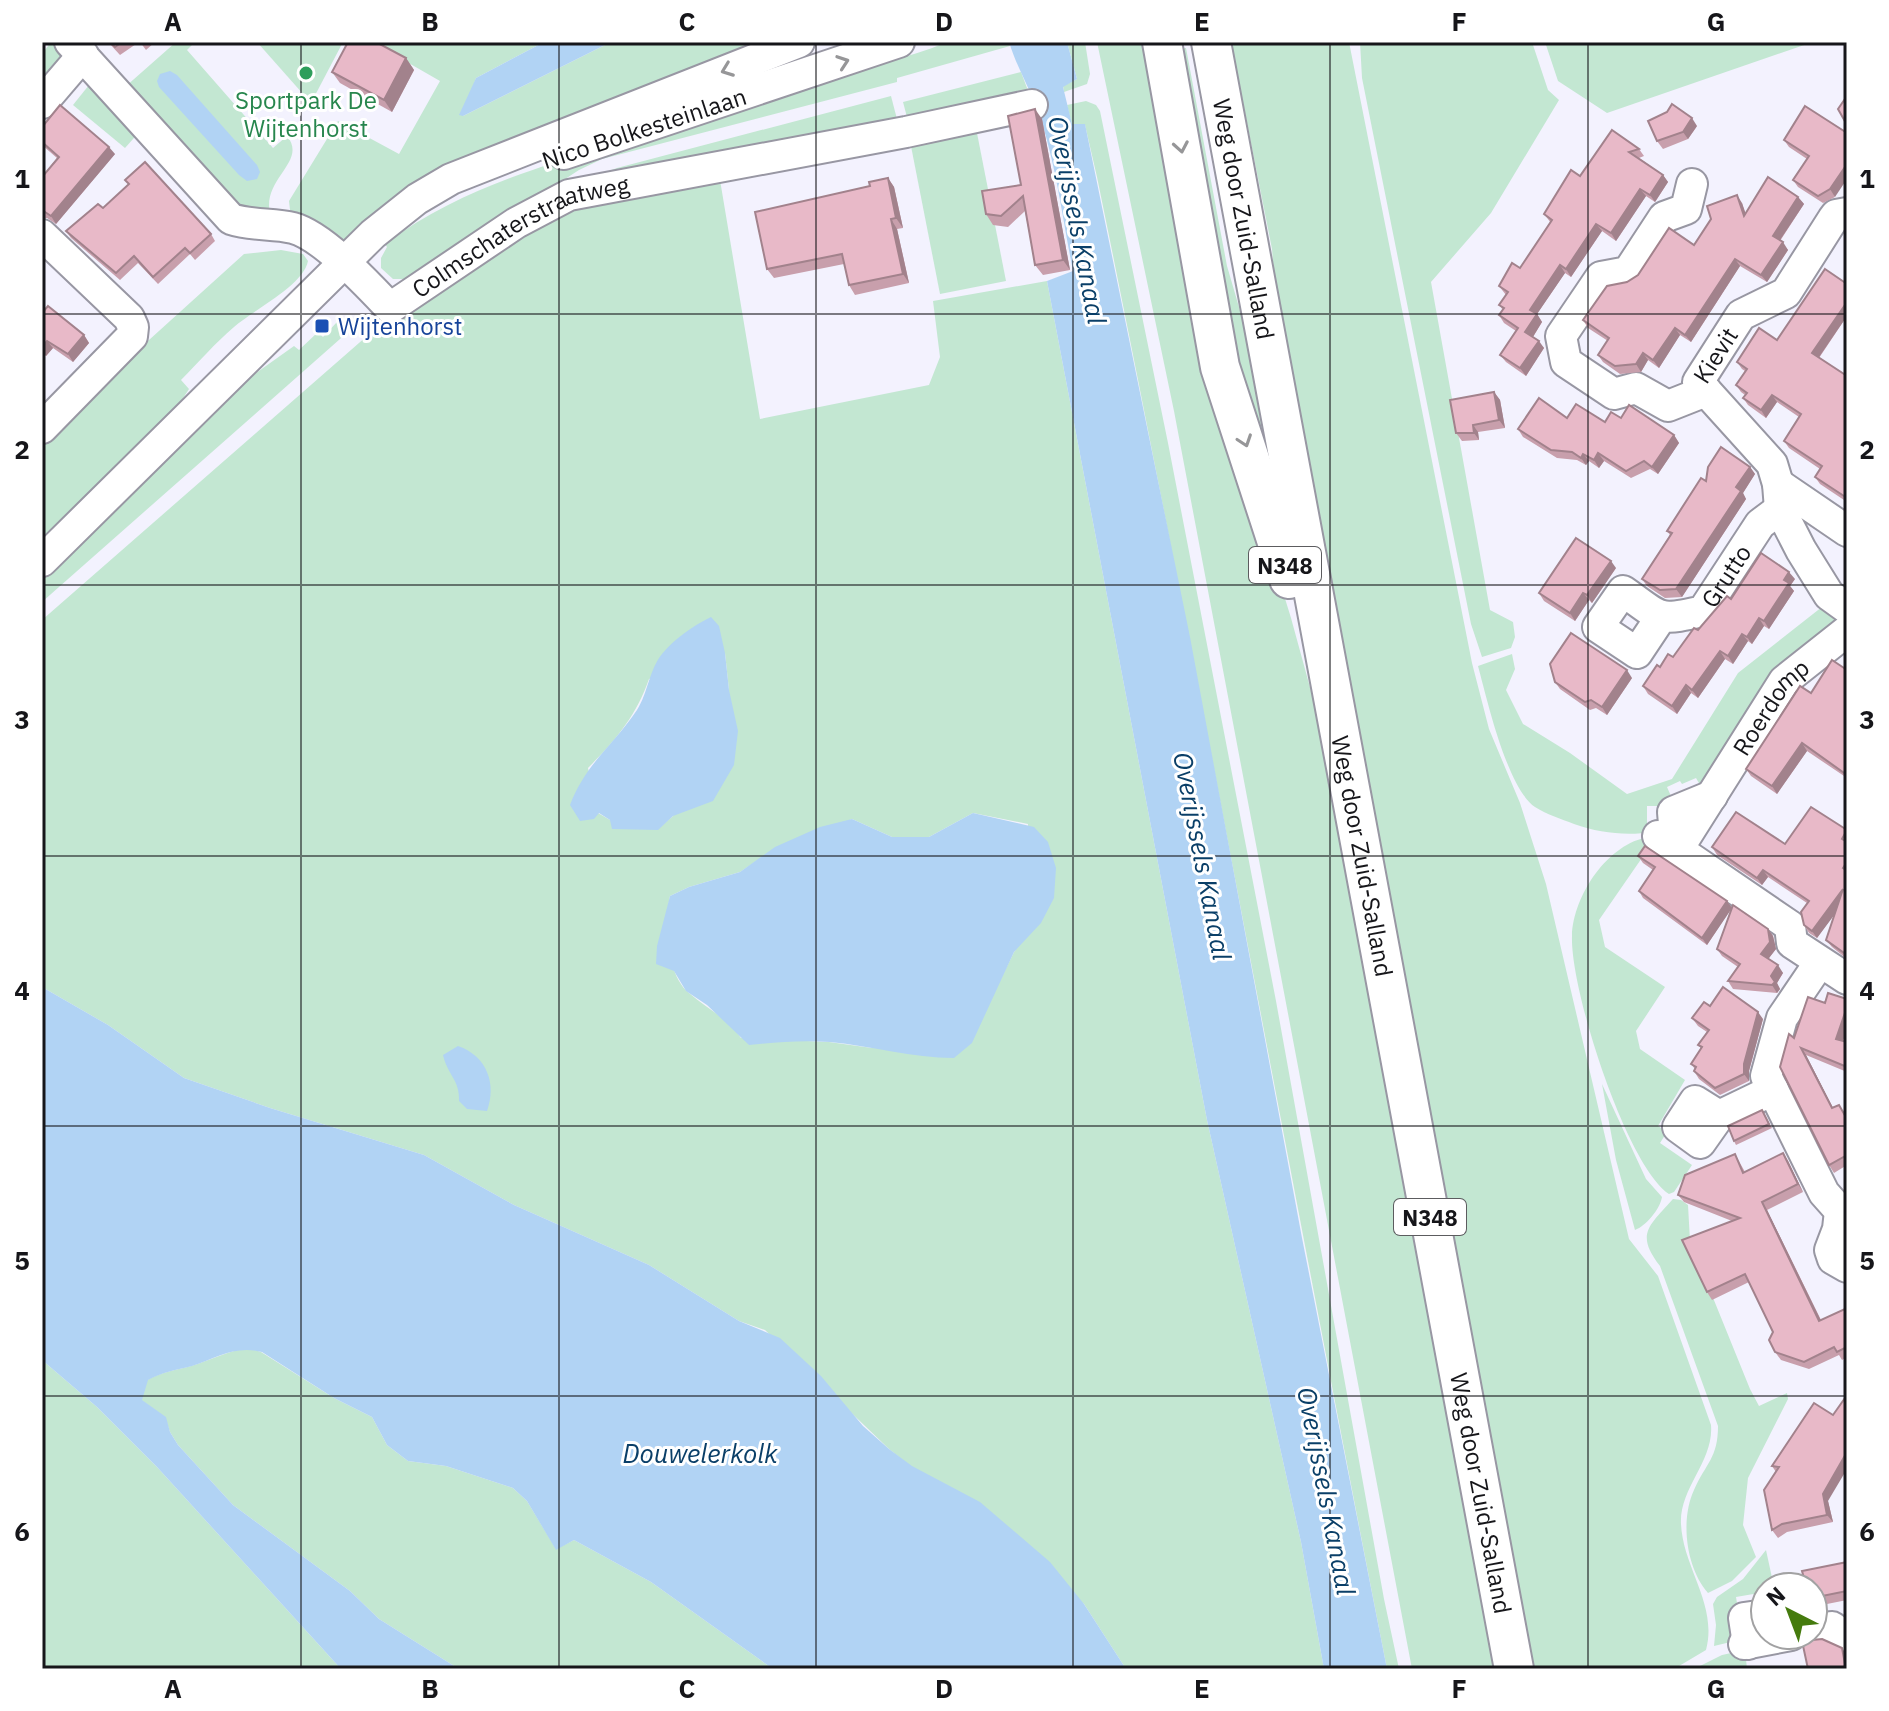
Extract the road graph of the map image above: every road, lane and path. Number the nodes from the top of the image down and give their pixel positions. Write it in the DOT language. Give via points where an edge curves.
graph roads {
  1 [pos="799,42"];
  2 [pos="899,42"];
  3 [pos="1162,42"];
  4 [pos="1211,42"];
  5 [pos="76,48"];
  6 [pos="42,103"];
  7 [pos="1032,105"];
  8 [pos="1692,184"];
  9 [pos="1847,213"];
  10 [pos="390,220"];
  11 [pos="42,235"];
  12 [pos="344,263"];
  13 [pos="1706,391"];
  14 [pos="42,428"];
  15 [pos="1779,497"];
  16 [pos="1847,531"];
  17 [pos="42,561"];
  18 [pos="1847,608"];
  19 [pos="1661,617"];
  20 [pos="1847,631"];
  21 [pos="1347,765"];
  22 [pos="1820,962"];
  23 [pos="1847,979"];
  24 [pos="1773,1090"];
  25 [pos="1719,1116"];
  26 [pos="1847,1267"];
  27 [pos="1829,1628"];
  28 [pos="1847,1638"];
  29 [pos="1749,1643"];
  30 [pos="1746,1644"];
  31 [pos="1514,1669"];
  1 -- 10 [label="street, Nico Bolkesteinlaan, one-way" via="451,179"];
  10 -- 2 [label="street, Nico Bolkesteinlaan, one-way" via="470,185"];
  3 -- 21 [label="main road, Weg door Zuid-Salland / N348, one-way" via="1220,367"];
  4 -- 21 [label="main road, Weg door Zuid-Salland / N348"];
  5 -- 6 [label="street"];
  5 -- 12 [label="street, Colmschaterstraatweg" via="231,219 301,231"];
  7 -- 12 [label="street, Colmschaterstraatweg" via="569,195 516,223 390,308"];
  8 -- 13 [label="street, Kievit" via="1686,209 1664,217 1628,272 1601,277 1561,336 1566,362 1614,394 1636,388 1668,406"];
  9 -- 13 [label="street, Kievit" via="1836,215 1786,293 1741,315 1698,382"];
  10 -- 12 [label="street, Nico Bolkesteinlaan"];
  11 -- 14 [label="street" via="133,327 132,336"];
  12 -- 17 [label="street, Nico Bolkesteinlaan"];
  13 -- 15 [label="street" via="1772,464"];
  15 -- 16 [label="street"];
  15 -- 18 [label="street" via="1818,581"];
  15 -- 19 [label="street, Grutto" via="1703,611"];
  20 -- 22 [label="street, Roerdomp" via="1784,681 1712,796 1670,845 1790,926 1792,943"];
  21 -- 31 [label="main road, Weg door Zuid-Salland / N348"];
  22 -- 23 [label="street, Roerdomp"];
  22 -- 24 [label="street" via="1782,1018 1766,1076"];
  24 -- 25 [label="street"];
  24 -- 26 [label="street" via="1824,1193 1840,1211 1830,1250 1833,1259"];
  27 -- 28 [label="street"];
  29 -- 30 [label="street"];
}
